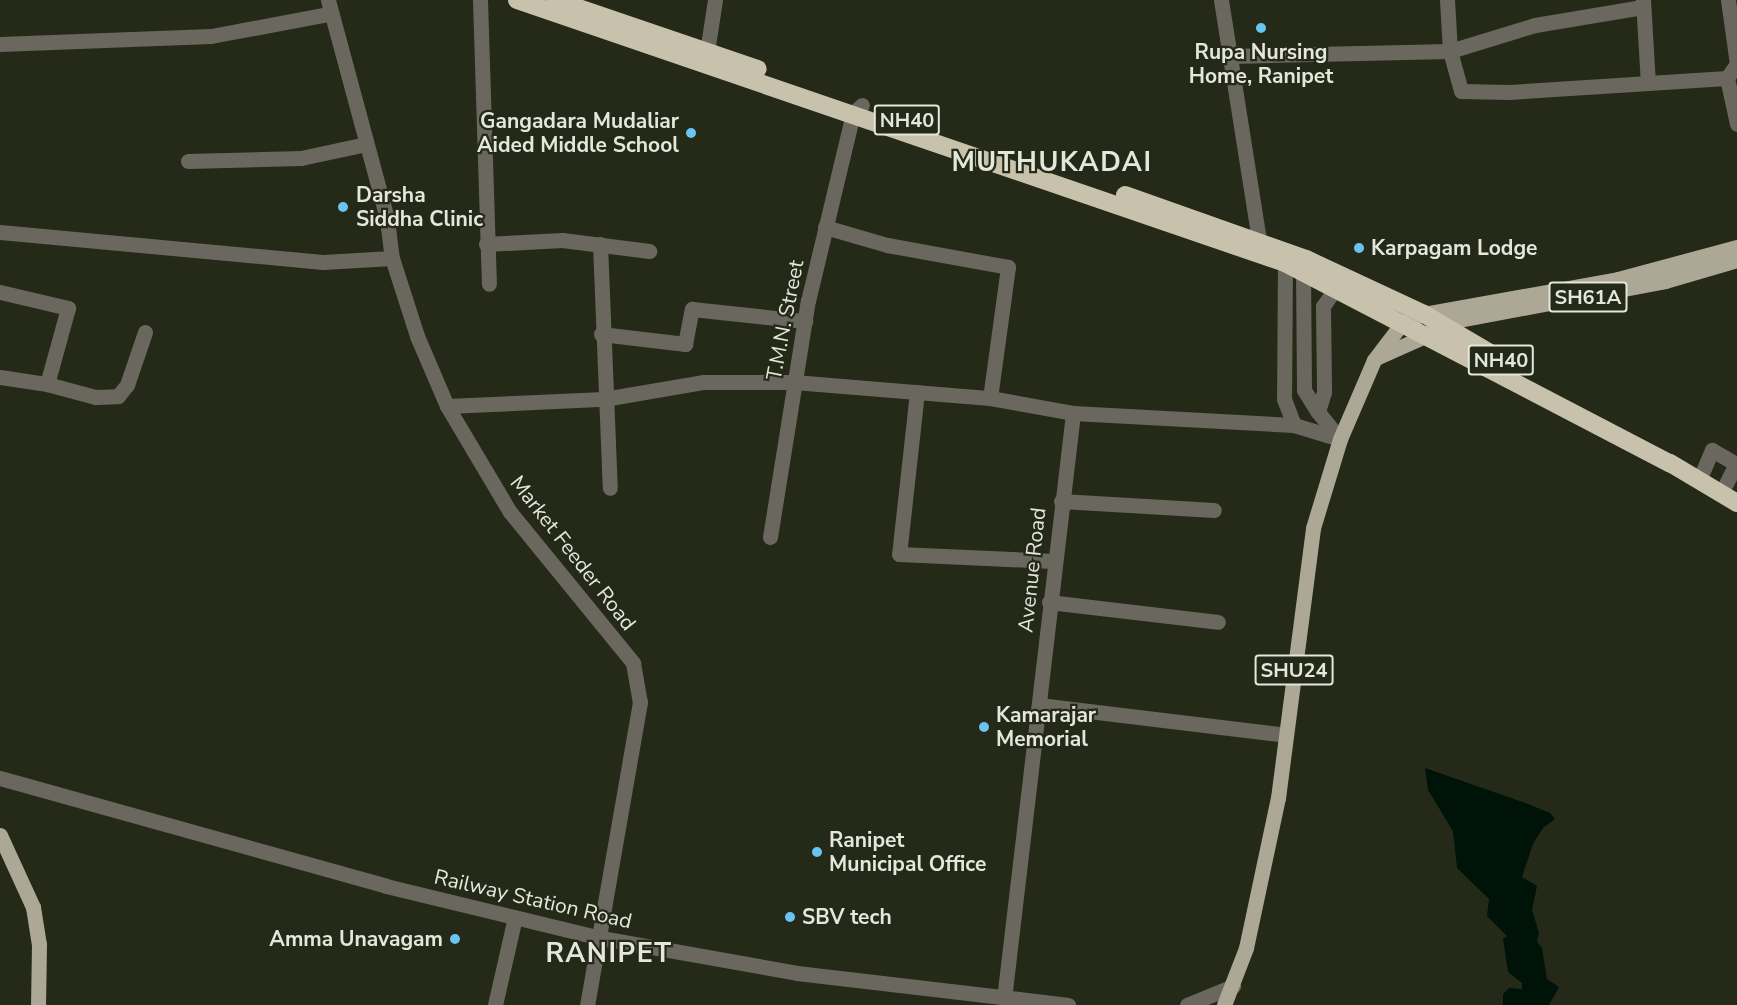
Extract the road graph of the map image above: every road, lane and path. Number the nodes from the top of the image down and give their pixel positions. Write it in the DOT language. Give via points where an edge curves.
graph roads {
  1 [pos="480,0"];
  2 [pos="517,0"];
  3 [pos="555,0"];
  4 [pos="715,0"];
  5 [pos="1221,0"];
  6 [pos="1447,0"];
  7 [pos="1728,0"];
  8 [pos="1643,4"];
  9 [pos="329,7"];
  10 [pos="576,10"];
  11 [pos="0,44"];
  12 [pos="1450,51"];
  13 [pos="707,52"];
  14 [pos="1230,56"];
  15 [pos="740,70"];
  16 [pos="1727,78"];
  17 [pos="1648,83"];
  18 [pos="858,109"];
  19 [pos="1737,124"];
  20 [pos="366,144"];
  21 [pos="189,161"];
  22 [pos="825,227"];
  23 [pos="0,232"];
  24 [pos="486,244"];
  25 [pos="600,244"];
  26 [pos="1737,247"];
  27 [pos="1260,248"];
  28 [pos="650,251"];
  29 [pos="392,258"];
  30 [pos="1737,260"];
  31 [pos="1285,263"];
  32 [pos="1303,272"];
  33 [pos="489,284"];
  34 [pos="1335,289"];
  35 [pos="0,292"];
  36 [pos="805,321"];
  37 [pos="1403,322"];
  38 [pos="1429,324"];
  39 [pos="145,332"];
  40 [pos="601,334"];
  41 [pos="1374,360"];
  42 [pos="0,377"];
  43 [pos="794,382"];
  44 [pos="47,384"];
  45 [pos="917,392"];
  46 [pos="990,398"];
  47 [pos="604,399"];
  48 [pos="447,406"];
  49 [pos="1318,412"];
  50 [pos="1073,413"];
  51 [pos="1294,425"];
  52 [pos="1340,439"];
  53 [pos="1731,487"];
  54 [pos="610,488"];
  55 [pos="1061,501"];
  56 [pos="1737,503"];
  57 [pos="1214,510"];
  58 [pos="770,537"];
  59 [pos="1053,561"];
  60 [pos="1049,602"];
  61 [pos="1218,622"];
  62 [pos="1039,705"];
  63 [pos="1286,735"];
  64 [pos="0,778"];
  65 [pos="0,835"];
  66 [pos="515,917"];
  67 [pos="601,938"];
  68 [pos="1233,986"];
  69 [pos="1004,999"];
  70 [pos="38,1005"];
  71 [pos="495,1005"];
  72 [pos="587,1005"];
  73 [pos="1068,1005"];
  74 [pos="1187,1005"];
  75 [pos="1224,1005"];
  1 -- 24 [label="street"];
  2 -- 10 [label="highway, NH40"];
  3 -- 10 [label="highway, NH40"];
  4 -- 13 [label="street"];
  5 -- 14 [label="street"];
  6 -- 12 [label="street"];
  7 -- 16 [label="street" via="1737,64"];
  8 -- 12 [label="street" via="1535,25"];
  8 -- 17 [label="street"];
  9 -- 11 [label="street" via="211,36"];
  9 -- 20 [label="street, Market Feeder Road"];
  10 -- 13 [label="highway, NH40"];
  10 -- 15 [label="highway, NH40"];
  12 -- 14 [label="street"];
  12 -- 17 [label="street" via="1461,91 1509,92"];
  13 -- 15 [label="highway, NH40"];
  14 -- 27 [label="street"];
  15 -- 18 [label="highway, NH40"];
  16 -- 17 [label="street"];
  16 -- 19 [label="street"];
  18 -- 22 [label="street, T.M.N. Street"];
  18 -- 27 [label="highway, NH40"];
  20 -- 21 [label="street" via="301,158"];
  20 -- 29 [label="street, Market Feeder Road" via="387,219"];
  22 -- 36 [label="street, T.M.N. Street"];
  22 -- 46 [label="street" via="887,245 1008,267"];
  23 -- 29 [label="street" via="324,262"];
  24 -- 25 [label="street" via="562,240"];
  24 -- 33 [label="street"];
  25 -- 28 [label="street"];
  25 -- 40 [label="street"];
  26 -- 38 [label="main road"];
  27 -- 31 [label="highway, NH40"];
  27 -- 38 [label="highway, NH40"];
  29 -- 48 [label="street, Market Feeder Road" via="417,336"];
  30 -- 38 [label="main road, SH61A" via="1665,281"];
  31 -- 32 [label="highway, NH40"];
  31 -- 51 [label="street" via="1284,399"];
  32 -- 34 [label="highway, NH40"];
  32 -- 49 [label="street" via="1304,390"];
  34 -- 37 [label="highway, NH40"];
  34 -- 49 [label="street" via="1323,306 1324,392"];
  35 -- 44 [label="street" via="68,308"];
  36 -- 40 [label="street" via="692,309 685,344"];
  36 -- 43 [label="street, T.M.N. Street"];
  37 -- 38 [label="highway, NH40"];
  37 -- 41 [label="main road"];
  38 -- 41 [label="main road"];
  38 -- 53 [label="highway, NH40"];
  38 -- 56 [label="highway, NH40"];
  39 -- 44 [label="street" via="127,385 118,396 95,397"];
  40 -- 47 [label="street"];
  41 -- 52 [label="main road, SHU24"];
  42 -- 44 [label="street"];
  43 -- 45 [label="street"];
  43 -- 47 [label="street" via="703,382"];
  43 -- 58 [label="street, T.M.N. Street"];
  45 -- 46 [label="street"];
  45 -- 59 [label="street" via="899,554"];
  46 -- 50 [label="street"];
  47 -- 48 [label="street"];
  47 -- 54 [label="street"];
  48 -- 67 [label="street, Market Feeder Road" via="510,512 633,663 640,702"];
  49 -- 52 [label="street"];
  50 -- 51 [label="street"];
  50 -- 55 [label="street, Avenue Road"];
  51 -- 52 [label="street"];
  52 -- 63 [label="main road, SHU24" via="1313,528"];
  55 -- 57 [label="street"];
  55 -- 59 [label="street, Avenue Road"];
  59 -- 60 [label="street, Avenue Road"];
  60 -- 61 [label="street"];
  60 -- 62 [label="street, Avenue Road"];
  62 -- 63 [label="street"];
  62 -- 69 [label="street, Avenue Road"];
  63 -- 68 [label="main road, SHU24" via="1278,798 1249,936"];
  64 -- 66 [label="street, Railway Station Road" via="386,886"];
  65 -- 70 [label="main road" via="33,907 39,944"];
  66 -- 67 [label="street, Railway Station Road"];
  66 -- 71 [label="street"];
  67 -- 69 [label="street, Railway Station Road" via="797,973"];
  67 -- 72 [label="street, Market Feeder Road"];
  68 -- 74 [label="street"];
  68 -- 75 [label="main road, SHU24"];
  69 -- 73 [label="street, Railway Station Road"];
}
